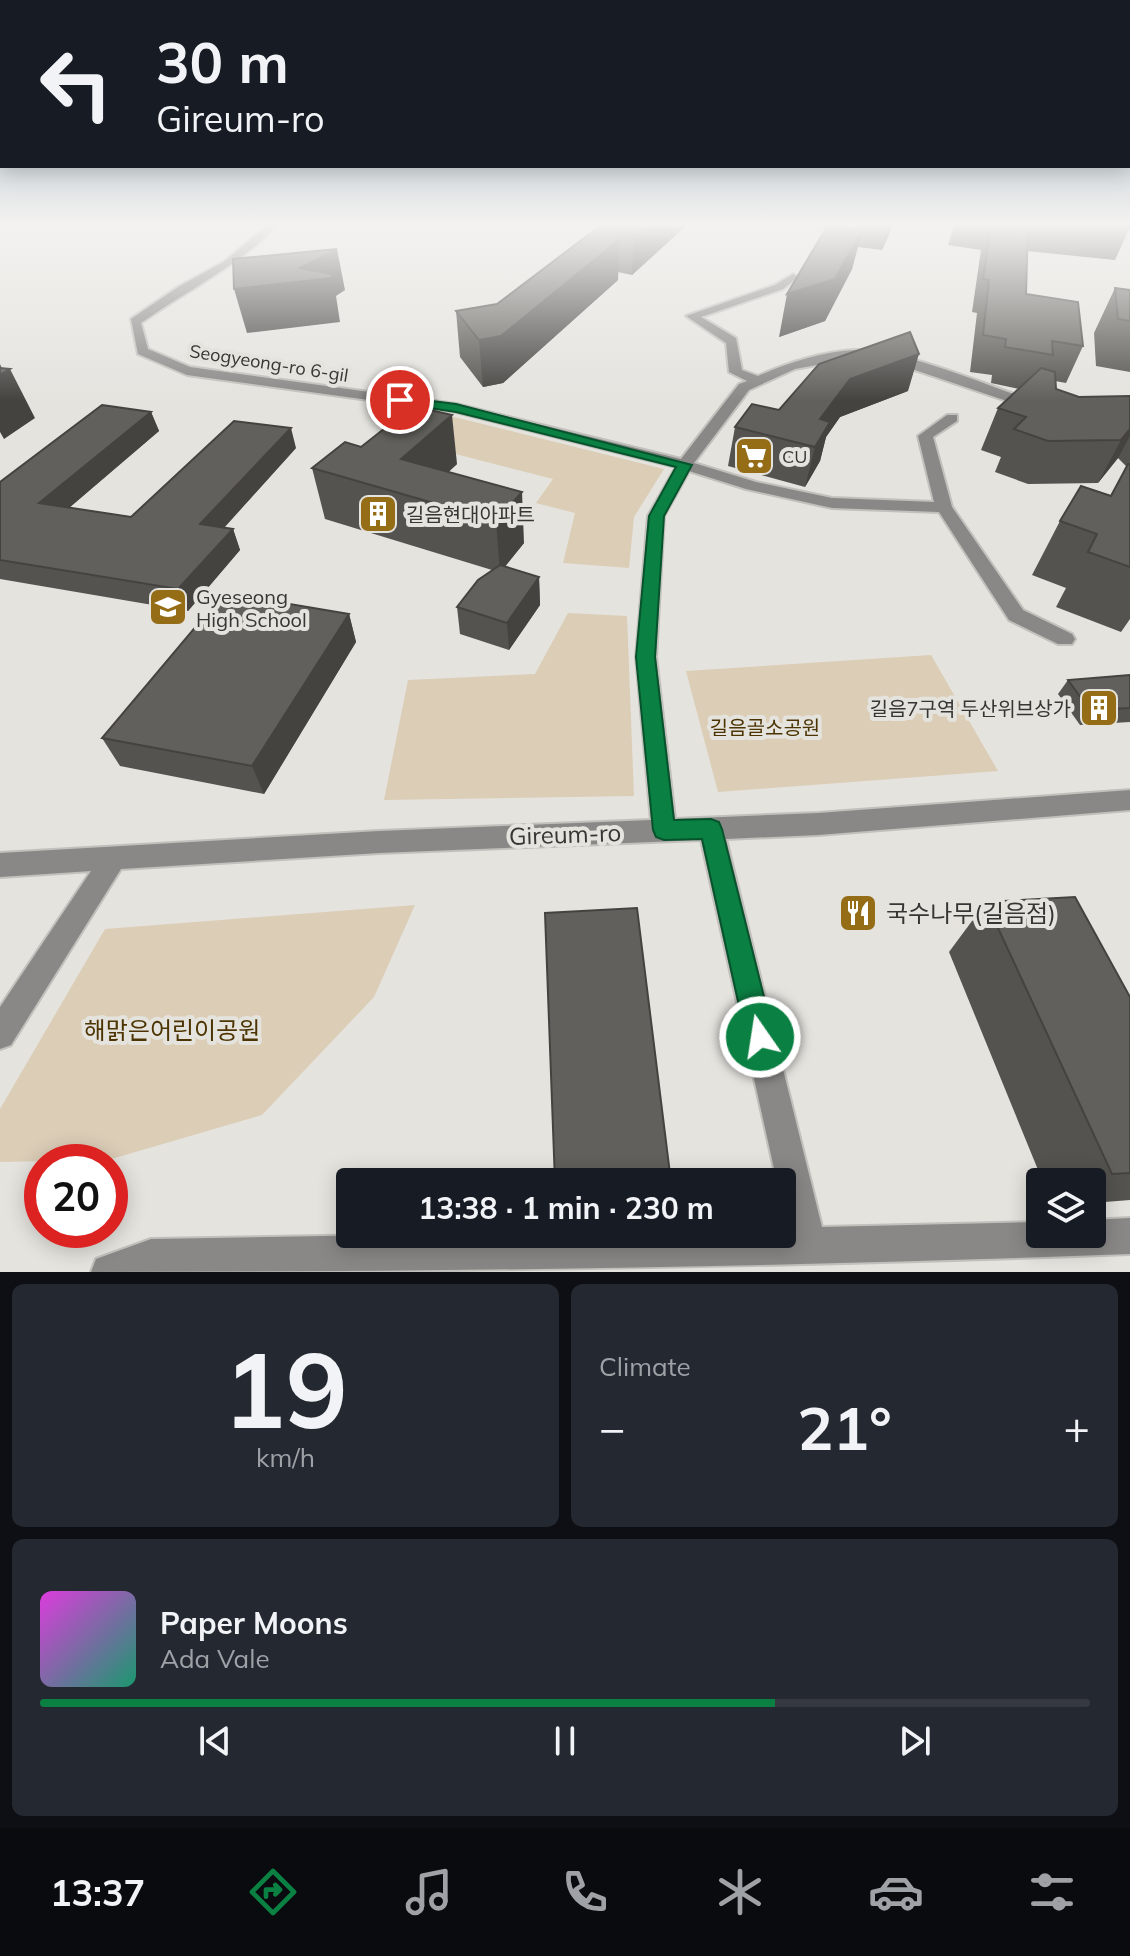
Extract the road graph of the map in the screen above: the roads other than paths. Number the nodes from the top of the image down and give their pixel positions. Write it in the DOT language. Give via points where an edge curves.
graph roads {
  1 [pos="194,282"];
  2 [pos="785,282"];
  3 [pos="757,380"];
  4 [pos="1057,413"];
  5 [pos="952,418"];
  6 [pos="685,465"];
  7 [pos="944,507"];
  8 [pos="1065,639"];
  9 [pos="1130,800"];
  10 [pos="711,829"];
  11 [pos="664,830"];
  12 [pos="114,858"];
  13 [pos="0,865"];
  14 [pos="0,1034"];
  15 [pos="1130,1236"];
  16 [pos="809,1245"];
  17 [pos="109,1272"];
  1 -- 6 [label="street, Seogyeong-ro 6-gil" via="135,322 142,351 187,371 456,408"];
  2 -- 3 [label="street" via="692,316 732,341 736,372"];
  3 -- 4 [label="street" via="791,366 854,354 890,357"];
  3 -- 6 [label="street" via="723,411"];
  5 -- 7 [label="street" via="925,436"];
  6 -- 7 [label="street" via="832,503"];
  6 -- 11 [label="street" via="656,516 646,657"];
  7 -- 8 [label="street" via="1016,615"];
  9 -- 10 [label="street, Gireum-ro"];
  10 -- 11 [label="street, Gireum-ro"];
  10 -- 16 [label="street"];
  11 -- 12 [label="street, Gireum-ro"];
  12 -- 13 [label="street, Gireum-ro"];
  12 -- 14 [label="street"];
  15 -- 16 [label="street"];
  16 -- 17 [label="street" via="151,1257"];
}
